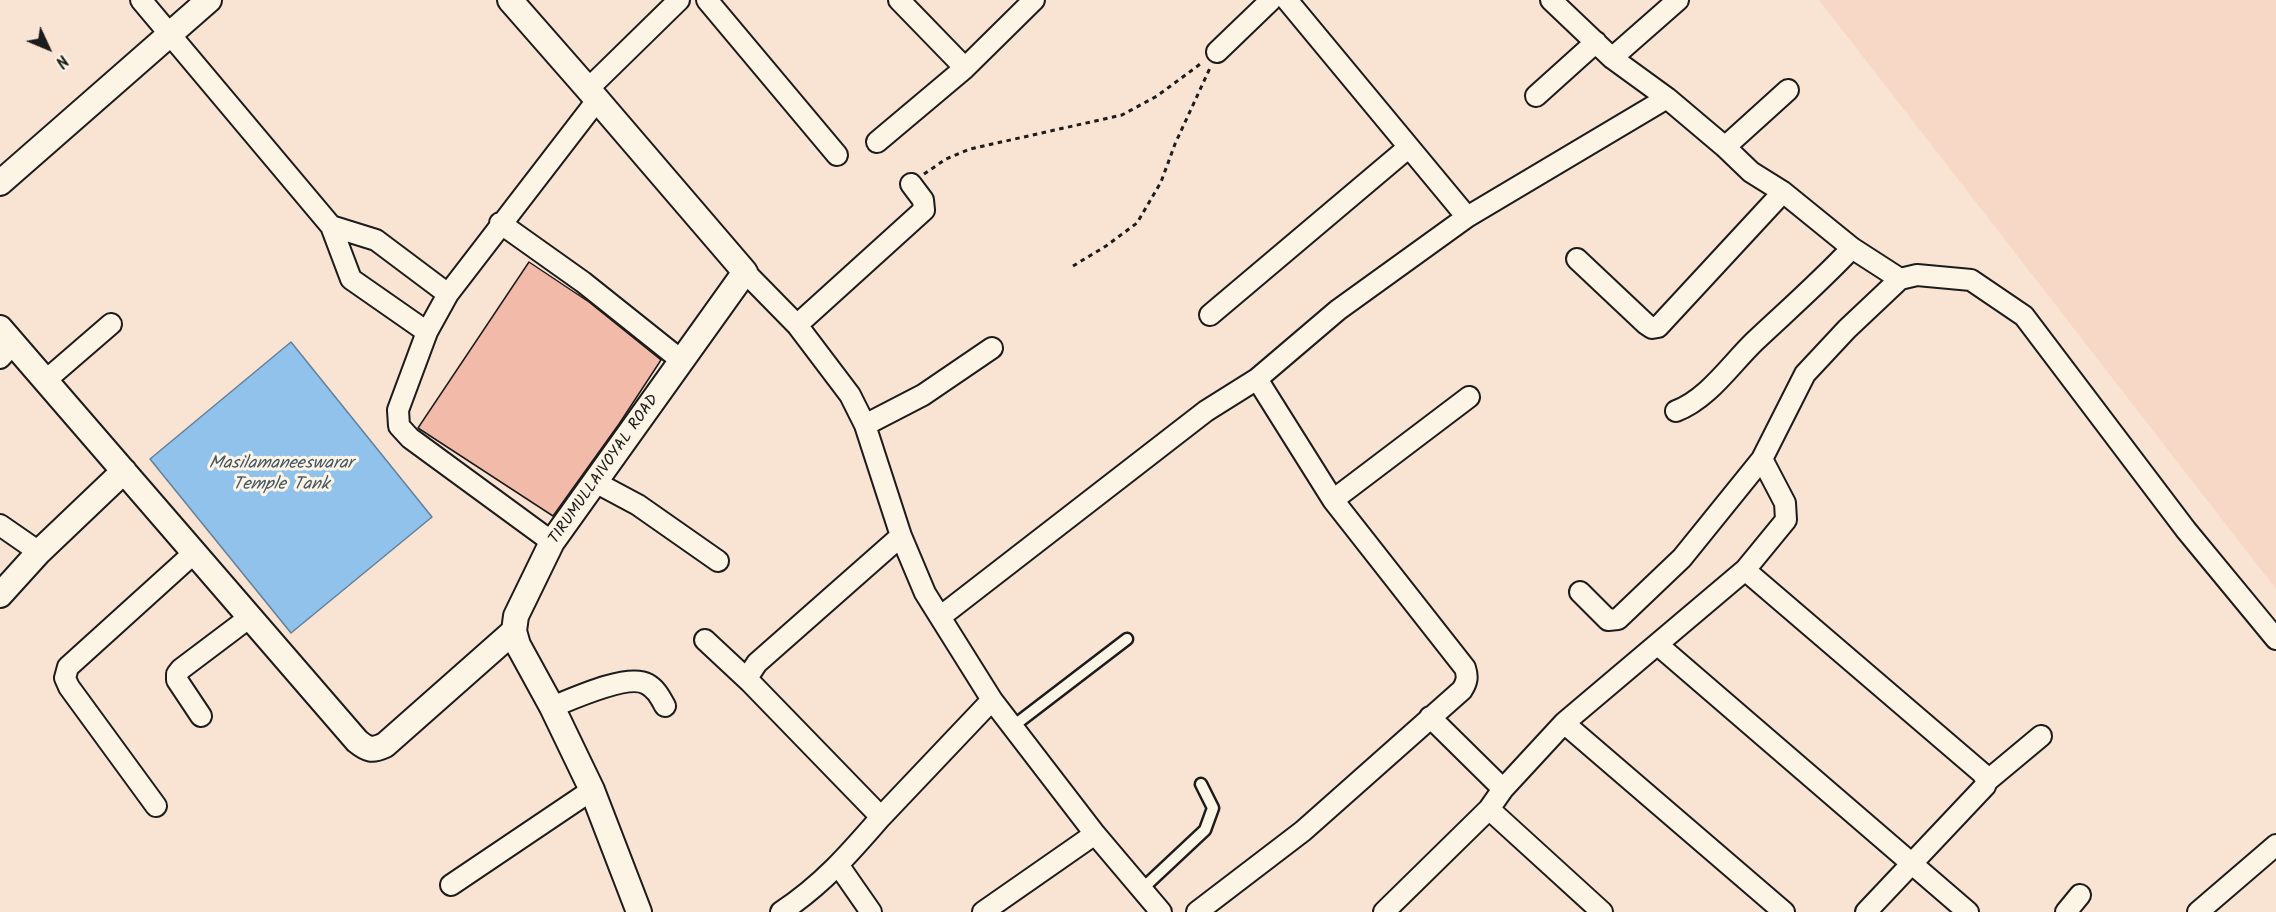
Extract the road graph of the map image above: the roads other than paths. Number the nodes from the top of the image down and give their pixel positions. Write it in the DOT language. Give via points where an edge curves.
graph roads {
  1 [pos="141,0"];
  2 [pos="209,0"];
  3 [pos="510,0"];
  4 [pos="679,0"];
  5 [pos="707,0"];
  6 [pos="899,0"];
  7 [pos="1034,0"];
  8 [pos="1270,0"];
  9 [pos="1287,0"];
  10 [pos="1551,0"];
  11 [pos="1678,0"];
  12 [pos="170,35"];
  13 [pos="1596,42"];
  14 [pos="1217,52"];
  15 [pos="1612,58"];
  16 [pos="965,68"];
  17 [pos="1788,90"];
  18 [pos="593,94"];
  19 [pos="1536,96"];
  20 [pos="1667,98"];
  21 [pos="877,142"];
  22 [pos="1409,147"];
  23 [pos="1725,147"];
  24 [pos="837,155"];
  25 [pos="0,183"];
  26 [pos="911,184"];
  27 [pos="1783,192"];
  28 [pos="1467,217"];
  29 [pos="500,223"];
  30 [pos="331,226"];
  31 [pos="1852,248"];
  32 [pos="1577,259"];
  33 [pos="745,272"];
  34 [pos="1900,279"];
  35 [pos="448,294"];
  36 [pos="1210,315"];
  37 [pos="111,324"];
  38 [pos="797,325"];
  39 [pos="427,332"];
  40 [pos="4,343"];
  41 [pos="993,348"];
  42 [pos="682,361"];
  43 [pos="1257,379"];
  44 [pos="45,381"];
  45 [pos="1469,397"];
  46 [pos="1676,411"];
  47 [pos="865,425"];
  48 [pos="1762,459"];
  49 [pos="124,471"];
  50 [pos="595,482"];
  51 [pos="1333,500"];
  52 [pos="0,525"];
  53 [pos="901,536"];
  54 [pos="552,542"];
  55 [pos="39,552"];
  56 [pos="194,553"];
  57 [pos="718,561"];
  58 [pos="1745,570"];
  59 [pos="1580,592"];
  60 [pos="0,595"];
  61 [pos="250,617"];
  62 [pos="940,617"];
  63 [pos="514,631"];
  64 [pos="705,639"];
  65 [pos="1127,639"];
  66 [pos="2276,639"];
  67 [pos="1658,645"];
  68 [pos="750,682"];
  69 [pos="992,700"];
  70 [pos="665,706"];
  71 [pos="552,707"];
  72 [pos="201,716"];
  73 [pos="1430,717"];
  74 [pos="1564,723"];
  75 [pos="1012,727"];
  76 [pos="2041,736"];
  77 [pos="1988,781"];
  78 [pos="1201,784"];
  79 [pos="1503,789"];
  80 [pos="592,790"];
  81 [pos="156,806"];
  82 [pos="1489,809"];
  83 [pos="881,817"];
  84 [pos="1095,834"];
  85 [pos="2276,845"];
  86 [pos="1912,864"];
  87 [pos="839,866"];
  88 [pos="451,885"];
  89 [pos="1142,890"];
  90 [pos="2080,895"];
  91 [pos="1599,911"];
  92 [pos="639,912"];
  93 [pos="781,912"];
  94 [pos="871,912"];
  95 [pos="983,912"];
  96 [pos="1161,912"];
  97 [pos="1197,912"];
  98 [pos="1384,912"];
  99 [pos="1784,912"];
  100 [pos="1866,912"];
  101 [pos="1968,912"];
  102 [pos="2066,912"];
  103 [pos="2198,912"];
  1 -- 12 [label="street"];
  2 -- 12 [label="street"];
  3 -- 18 [label="street"];
  4 -- 18 [label="street"];
  5 -- 24 [label="street"];
  6 -- 16 [label="street"];
  7 -- 16 [label="street"];
  8 -- 14 [label="street"];
  9 -- 22 [label="street"];
  10 -- 13 [label="street"];
  11 -- 15 [label="street"];
  12 -- 25 [label="street"];
  12 -- 30 [label="street"];
  13 -- 15 [label="street"];
  13 -- 19 [label="street"];
  15 -- 20 [label="street"];
  16 -- 21 [label="street"];
  17 -- 23 [label="street"];
  18 -- 29 [label="street"];
  18 -- 33 [label="street"];
  20 -- 23 [label="street"];
  20 -- 28 [label="street"];
  22 -- 28 [label="street"];
  22 -- 36 [label="street"];
  23 -- 27 [label="street" via="1751,172"];
  26 -- 38 [label="street" via="924,200 924,210"];
  27 -- 31 [label="street"];
  27 -- 32 [label="street" via="1658,327 1646,324"];
  28 -- 43 [label="street" via="1338,310"];
  29 -- 35 [label="street"];
  29 -- 42 [label="street" via="583,282"];
  30 -- 35 [label="street" via="376,240"];
  30 -- 39 [label="street" via="351,279"];
  31 -- 34 [label="street"];
  31 -- 46 [label="street" via="1692,405"];
  33 -- 38 [label="street"];
  33 -- 42 [label="street, TIRUMULLAIVOYAL ROAD"];
  34 -- 48 [label="street" via="1804,374"];
  34 -- 66 [label="street" via="1917,274 1971,280 2024,316 2186,530"];
  35 -- 39 [label="street"];
  37 -- 44 [label="street"];
  38 -- 47 [label="street" via="850,395"];
  39 -- 54 [label="street" via="398,410 399,426"];
  40 -- 44 [label="street"];
  41 -- 47 [label="street" via="922,395"];
  42 -- 50 [label="street, TIRUMULLAIVOYAL ROAD"];
  43 -- 51 [label="street"];
  43 -- 62 [label="street" via="1206,411"];
  44 -- 49 [label="street"];
  45 -- 51 [label="street"];
  47 -- 53 [label="street"];
  48 -- 58 [label="street" via="1785,503 1786,520"];
  48 -- 59 [label="street" via="1682,558 1618,620 1608,620"];
  49 -- 55 [label="street"];
  49 -- 56 [label="street"];
  50 -- 54 [label="street, TIRUMULLAIVOYAL ROAD"];
  50 -- 57 [label="street" via="638,505"];
  51 -- 73 [label="street" via="1465,668 1467,676 1462,690"];
  52 -- 55 [label="street"];
  53 -- 62 [label="street" via="925,593"];
  53 -- 68 [label="street" via="757,663 749,675"];
  54 -- 63 [label="street, TIRUMULLAIVOYAL ROAD" via="516,616"];
  55 -- 60 [label="street"];
  56 -- 61 [label="street"];
  56 -- 81 [label="street" via="68,668 65,678"];
  58 -- 67 [label="street"];
  58 -- 77 [label="street"];
  61 -- 63 [label="street" via="357,741 374,750 385,745"];
  61 -- 72 [label="street" via="177,675"];
  62 -- 69 [label="street"];
  63 -- 71 [label="street"];
  64 -- 68 [label="street"];
  65 -- 75 [label="lane"];
  67 -- 74 [label="street"];
  67 -- 86 [label="street"];
  68 -- 83 [label="street"];
  69 -- 75 [label="street"];
  69 -- 83 [label="street"];
  70 -- 71 [label="street" via="656,690 645,682 626,682"];
  71 -- 80 [label="street"];
  73 -- 79 [label="street"];
  73 -- 97 [label="street" via="1303,831"];
  74 -- 79 [label="street"];
  74 -- 99 [label="street"];
  75 -- 84 [label="street"];
  76 -- 77 [label="street"];
  77 -- 86 [label="street"];
  78 -- 89 [label="lane" via="1213,808 1205,830"];
  79 -- 82 [label="street"];
  80 -- 88 [label="street"];
  80 -- 92 [label="street"];
  82 -- 91 [label="street"];
  82 -- 98 [label="street"];
  83 -- 87 [label="street"];
  84 -- 89 [label="street"];
  84 -- 95 [label="street"];
  85 -- 103 [label="street"];
  86 -- 100 [label="street"];
  86 -- 101 [label="street"];
  87 -- 93 [label="street"];
  87 -- 94 [label="street"];
  89 -- 96 [label="street"];
  90 -- 102 [label="street"];
}
